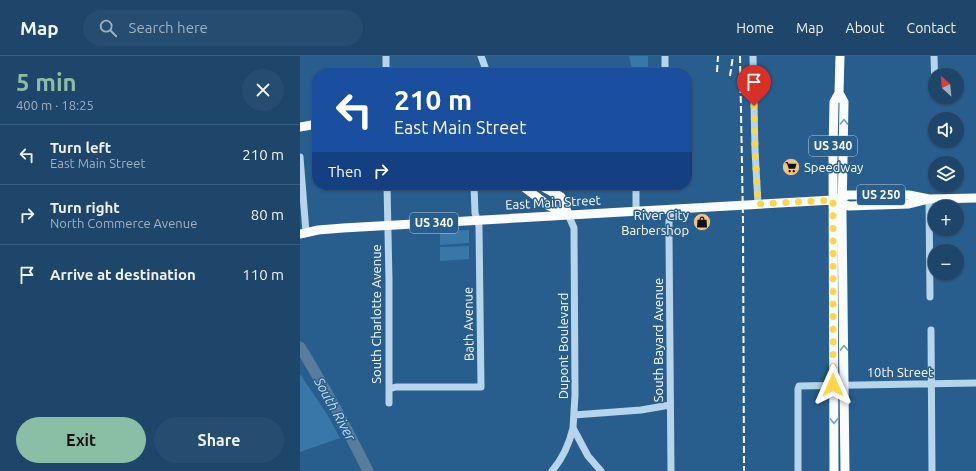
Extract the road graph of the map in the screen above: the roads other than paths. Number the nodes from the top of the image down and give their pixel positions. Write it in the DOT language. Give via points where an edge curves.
graph roads {
  1 [pos="386,56"];
  2 [pos="481,56"];
  3 [pos="488,56"];
  4 [pos="665,56"];
  5 [pos="753,56"];
  6 [pos="840,56"];
  7 [pos="934,56"];
  8 [pos="386,68"];
  9 [pos="484,68"];
  10 [pos="485,68"];
  11 [pos="665,68"];
  12 [pos="934,68"];
  13 [pos="312,125"];
  14 [pos="300,127"];
  15 [pos="300,157"];
  16 [pos="387,190"];
  17 [pos="474,190"];
  18 [pos="527,190"];
  19 [pos="549,190"];
  20 [pos="637,190"];
  21 [pos="976,198"];
  22 [pos="929,199"];
  23 [pos="839,200"];
  24 [pos="758,204"];
  25 [pos="672,210"];
  26 [pos="636,211"];
  27 [pos="568,214"];
  28 [pos="477,220"];
  29 [pos="388,226"];
  30 [pos="303,233"];
  31 [pos="930,297"];
  32 [pos="931,330"];
  33 [pos="976,383"];
  34 [pos="931,384"];
  35 [pos="833,385"];
  36 [pos="844,385"];
  37 [pos="389,389"];
  38 [pos="389,403"];
  39 [pos="670,405"];
  40 [pos="574,415"];
  41 [pos="573,428"];
  42 [pos="552,471"];
  43 [pos="601,471"];
  44 [pos="671,471"];
  45 [pos="798,471"];
  46 [pos="834,471"];
  47 [pos="844,471"];
  48 [pos="932,471"];
  1 -- 8 [label="street"];
  2 -- 9 [label="street"];
  3 -- 10 [label="street"];
  4 -- 11 [label="street"];
  5 -- 24 [label="street"];
  6 -- 23 [label="main road, US 340" via="839,93 844,102"];
  7 -- 12 [label="street"];
  13 -- 14 [label="main road"];
  15 -- 30 [label="street"];
  16 -- 29 [label="street, South Charlotte Avenue"];
  17 -- 28 [label="street, Bath Avenue"];
  18 -- 27 [label="main road, US 250" via="548,206"];
  19 -- 27 [label="main road" via="561,197"];
  20 -- 26 [label="street"];
  21 -- 22 [label="main road, East Main Street / US 250"];
  22 -- 23 [label="main road, East Main Street / US 250" via="909,204 849,206"];
  22 -- 31 [label="street"];
  23 -- 24 [label="main road, East Main Street / US 250"];
  23 -- 35 [label="main road"];
  36 -- 23 [label="main road, one-way"];
  24 -- 25 [label="main road, East Main Street / US 250"];
  25 -- 26 [label="main road, East Main Street / US 250"];
  25 -- 39 [label="street, South Bayard Avenue" via="669,236"];
  26 -- 27 [label="main road, East Main Street / US 250"];
  27 -- 28 [label="main road, East Main Street / US 340"];
  27 -- 40 [label="street, Dupont Boulevard" via="574,228"];
  28 -- 29 [label="main road, East Main Street / US 340"];
  28 -- 37 [label="street, Bath Avenue" via="481,387"];
  29 -- 30 [label="main road, East Main Street / US 340"];
  29 -- 37 [label="street, South Charlotte Avenue"];
  32 -- 34 [label="street"];
  33 -- 34 [label="street, 10th Street"];
  34 -- 36 [label="street, 10th Street"];
  34 -- 48 [label="street"];
  35 -- 36 [label="street, 10th Street"];
  35 -- 45 [label="street, 10th Street" via="799,386"];
  35 -- 46 [label="main road, one-way"];
  36 -- 47 [label="main road"];
  37 -- 38 [label="street, South Charlotte Avenue"];
  39 -- 40 [label="street"];
  39 -- 44 [label="street, South Bayard Avenue"];
  40 -- 41 [label="street, Dupont Boulevard"];
  41 -- 42 [label="street, Dupont Boulevard" via="567,449"];
  41 -- 43 [label="street" via="588,456"];
}
